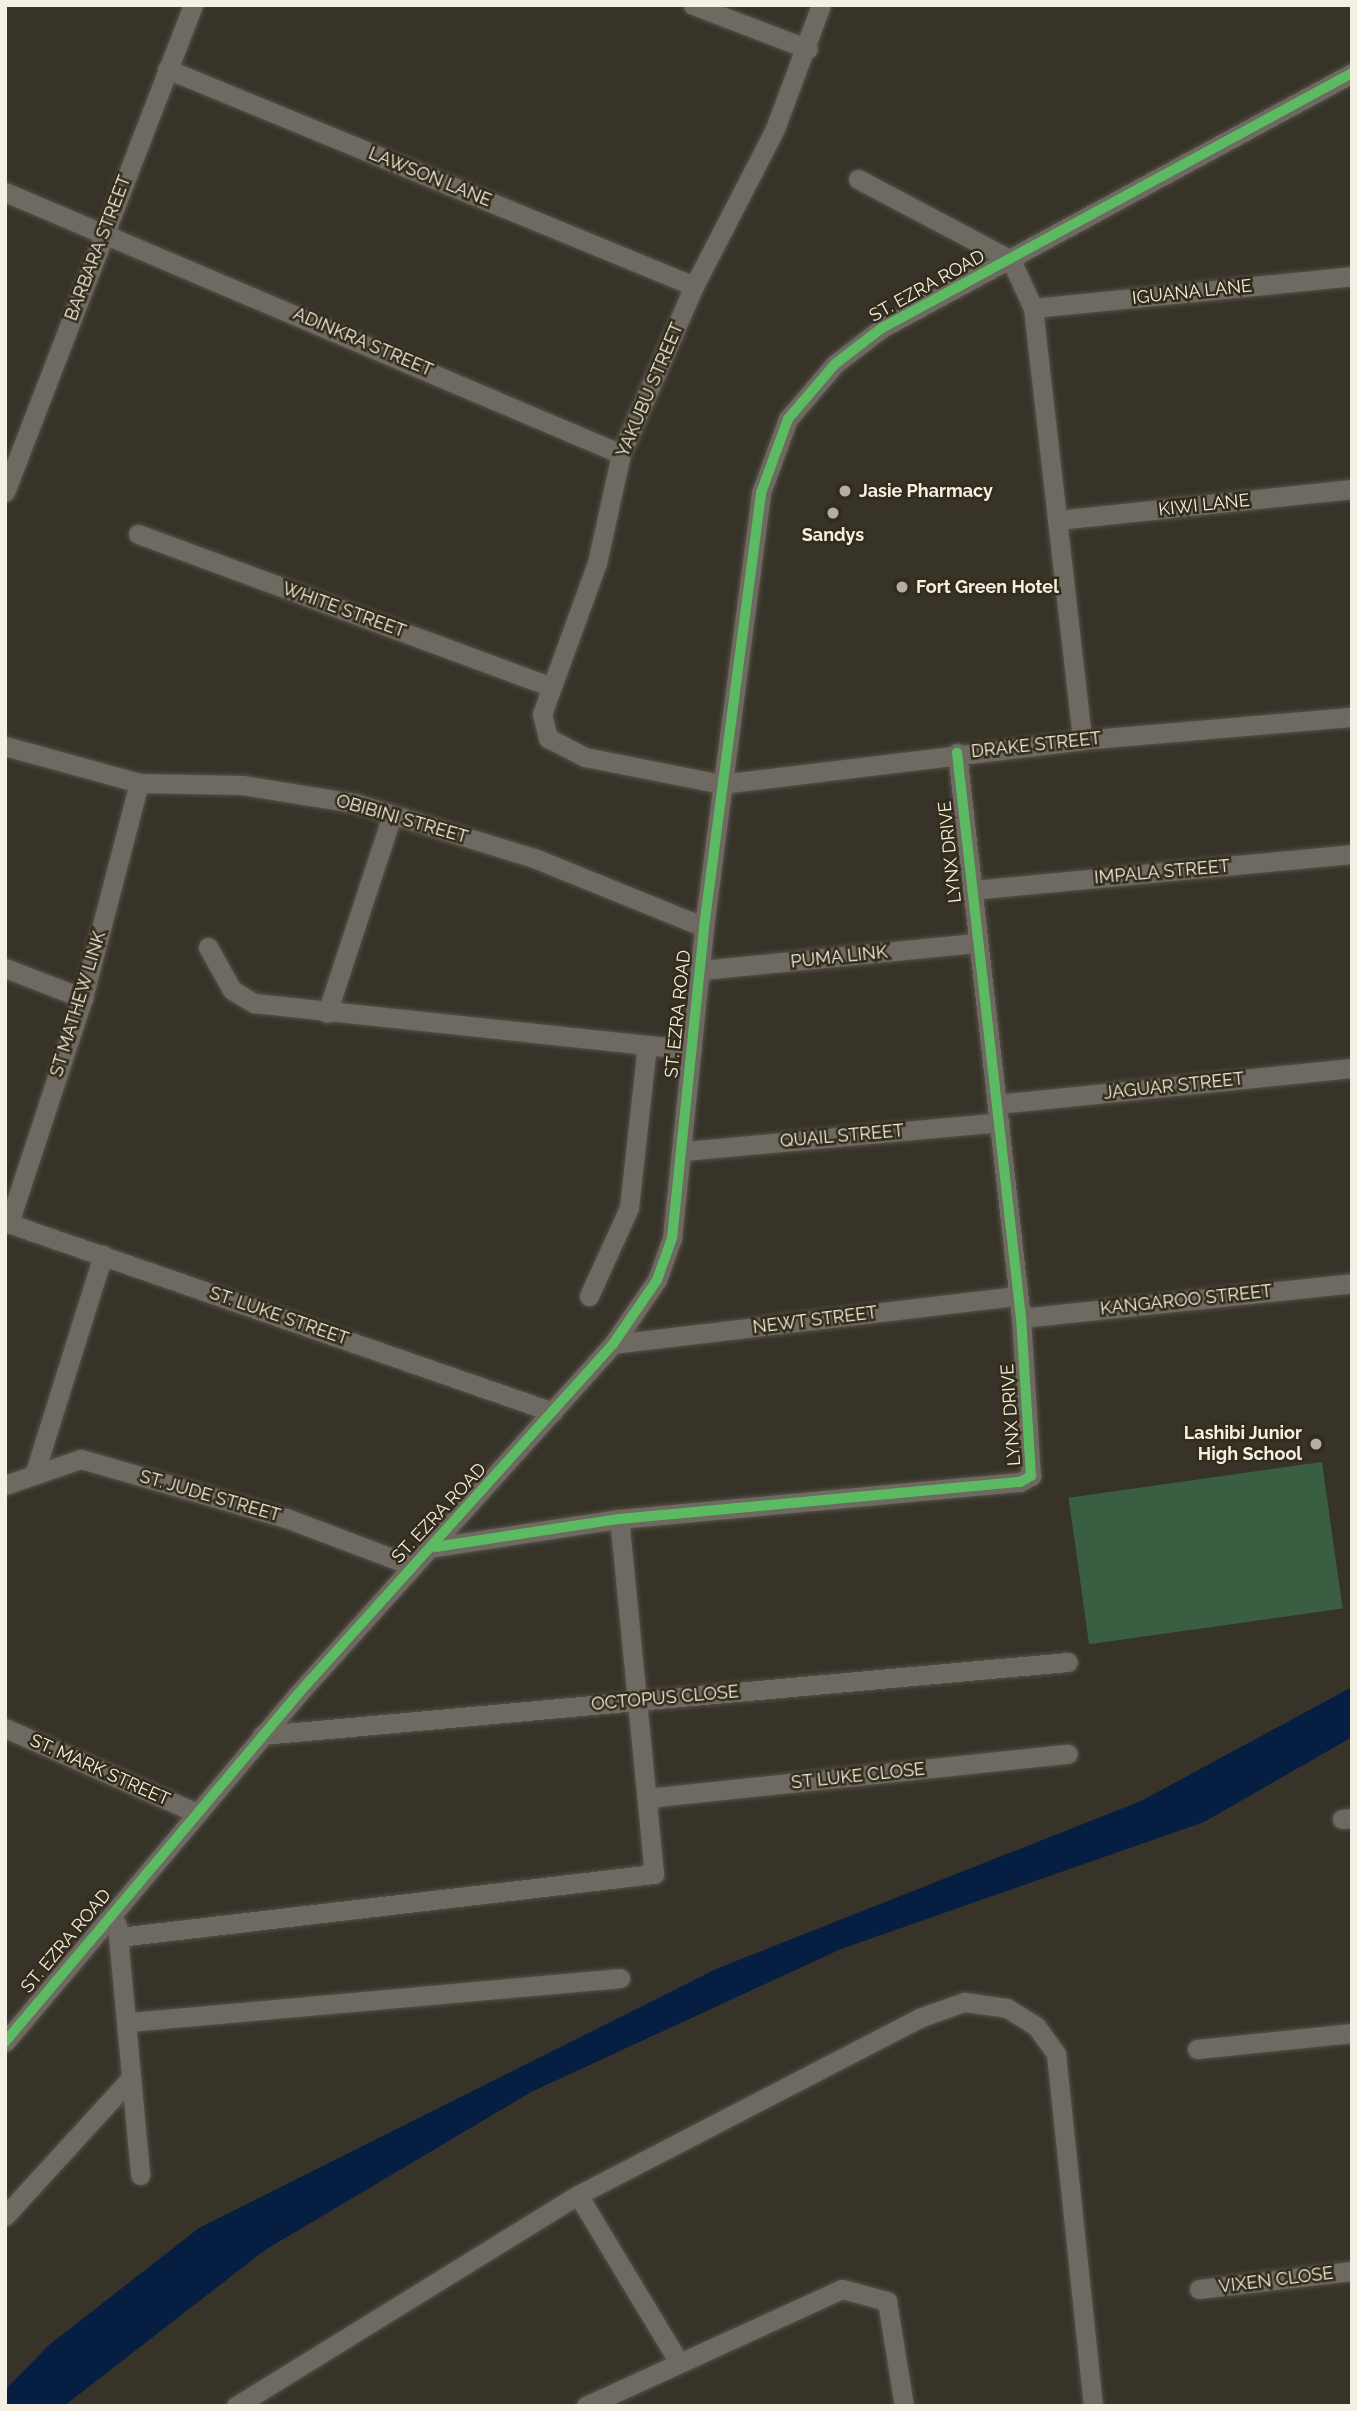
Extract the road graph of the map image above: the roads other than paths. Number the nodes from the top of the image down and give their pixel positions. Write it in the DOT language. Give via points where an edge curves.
graph roads {
  1 [pos="192,5"];
  2 [pos="693,5"];
  3 [pos="821,5"];
  4 [pos="808,49"];
  5 [pos="167,69"];
  6 [pos="1352,74"];
  7 [pos="858,179"];
  8 [pos="5,192"];
  9 [pos="104,230"];
  10 [pos="1011,260"];
  11 [pos="1352,276"];
  12 [pos="694,286"];
  13 [pos="1033,308"];
  14 [pos="621,454"];
  15 [pos="1352,489"];
  16 [pos="5,492"];
  17 [pos="1056,520"];
  18 [pos="138,534"];
  19 [pos="550,686"];
  20 [pos="1352,717"];
  21 [pos="1082,740"];
  22 [pos="5,746"];
  23 [pos="957,753"];
  24 [pos="139,783"];
  25 [pos="721,784"];
  26 [pos="392,815"];
  27 [pos="1352,854"];
  28 [pos="972,890"];
  29 [pos="704,927"];
  30 [pos="977,943"];
  31 [pos="208,947"];
  32 [pos="5,968"];
  33 [pos="701,970"];
  34 [pos="83,998"];
  35 [pos="327,1013"];
  36 [pos="647,1046"];
  37 [pos="691,1051"];
  38 [pos="1352,1068"];
  39 [pos="998,1113"];
  40 [pos="684,1151"];
  41 [pos="7,1223"];
  42 [pos="103,1255"];
  43 [pos="1352,1283"];
  44 [pos="589,1296"];
  45 [pos="1018,1296"];
  46 [pos="1021,1318"];
  47 [pos="613,1344"];
  48 [pos="553,1412"];
  49 [pos="34,1475"];
  50 [pos="5,1485"];
  51 [pos="619,1519"];
  52 [pos="435,1547"];
  53 [pos="412,1566"];
  54 [pos="1068,1662"];
  55 [pos="638,1701"];
  56 [pos="5,1728"];
  57 [pos="262,1735"];
  58 [pos="1069,1754"];
  59 [pos="647,1798"];
  60 [pos="195,1812"];
  61 [pos="114,1910"];
  62 [pos="119,1937"];
  63 [pos="620,1978"];
  64 [pos="129,2022"];
  65 [pos="1352,2033"];
  66 [pos="5,2042"];
  67 [pos="1197,2049"];
  68 [pos="131,2078"];
  69 [pos="139,2175"];
  70 [pos="578,2195"];
  71 [pos="5,2216"];
  72 [pos="1352,2271"];
  73 [pos="1199,2289"];
  74 [pos="677,2359"];
  75 [pos="236,2406"];
  76 [pos="586,2406"];
  77 [pos="904,2406"];
  78 [pos="1093,2406"];
  1 -- 5 [label="street, BARBARA STREET"];
  2 -- 4 [label="street"];
  3 -- 4 [label="street, YAKUBU STREET"];
  4 -- 12 [label="street, YAKUBU STREET" via="775,129"];
  5 -- 9 [label="street, BARBARA STREET"];
  5 -- 12 [label="street, LAWSON LANE"];
  6 -- 10 [label="street, ST. EZRA ROAD"];
  7 -- 10 [label="street"];
  8 -- 9 [label="street, ADINKRA STREET"];
  9 -- 14 [label="street, ADINKRA STREET"];
  9 -- 16 [label="street, BARBARA STREET"];
  10 -- 13 [label="street"];
  10 -- 25 [label="street, ST. EZRA ROAD" via="883,328 835,364 788,419 761,493"];
  11 -- 13 [label="street, IGUANA LANE"];
  12 -- 14 [label="street, YAKUBU STREET"];
  13 -- 17 [label="street"];
  14 -- 19 [label="street, YAKUBU STREET" via="597,562"];
  15 -- 17 [label="street, KIWI LANE"];
  17 -- 21 [label="street"];
  18 -- 19 [label="street, WHITE STREET"];
  19 -- 25 [label="street, YAKUBU STREET" via="542,714 558,748"];
  20 -- 21 [label="street, DRAKE STREET"];
  21 -- 23 [label="street, DRAKE STREET"];
  22 -- 24 [label="street, OBIBINI STREET"];
  23 -- 25 [label="street, DRAKE STREET"];
  23 -- 28 [label="street, LYNX DRIVE"];
  24 -- 26 [label="street, OBIBINI STREET" via="242,785"];
  24 -- 34 [label="street, ST MATHEW LINK"];
  25 -- 29 [label="street, ST. EZRA ROAD"];
  26 -- 29 [label="street, OBIBINI STREET" via="534,858"];
  26 -- 35 [label="street"];
  27 -- 28 [label="street, IMPALA STREET"];
  28 -- 30 [label="street, LYNX DRIVE"];
  29 -- 33 [label="street, ST. EZRA ROAD"];
  30 -- 33 [label="street, PUMA LINK"];
  30 -- 39 [label="street, LYNX DRIVE"];
  31 -- 35 [label="street" via="239,997"];
  32 -- 34 [label="street"];
  33 -- 37 [label="street, ST. EZRA ROAD"];
  34 -- 41 [label="street, ST MATHEW LINK"];
  35 -- 36 [label="street"];
  36 -- 37 [label="street"];
  36 -- 44 [label="street" via="629,1208"];
  37 -- 40 [label="street, ST. EZRA ROAD"];
  38 -- 39 [label="street, JAGUAR STREET"];
  39 -- 40 [label="street, QUAIL STREET"];
  39 -- 45 [label="street, LYNX DRIVE"];
  40 -- 47 [label="street, ST. EZRA ROAD" via="668,1249 657,1280"];
  41 -- 42 [label="street, ST. LUKE STREET"];
  42 -- 48 [label="street, ST. LUKE STREET"];
  42 -- 49 [label="street"];
  43 -- 46 [label="street, KANGAROO STREET"];
  45 -- 46 [label="street, LYNX DRIVE"];
  45 -- 47 [label="street, NEWT STREET"];
  46 -- 51 [label="street, LYNX DRIVE" via="1034,1462 1027,1480"];
  47 -- 48 [label="street, ST. EZRA ROAD"];
  48 -- 52 [label="street, ST. EZRA ROAD"];
  49 -- 50 [label="street, ST. JUDE STREET"];
  49 -- 53 [label="street, ST. JUDE STREET" via="81,1459 286,1518"];
  51 -- 52 [label="street, LYNX DRIVE"];
  51 -- 55 [label="street"];
  52 -- 53 [label="street, ST. EZRA ROAD"];
  53 -- 57 [label="street, ST. EZRA ROAD"];
  54 -- 55 [label="street, OCTOPUS CLOSE"];
  55 -- 57 [label="street, OCTOPUS CLOSE"];
  55 -- 59 [label="street"];
  56 -- 60 [label="street, ST. MARK STREET"];
  57 -- 60 [label="street, ST. EZRA ROAD"];
  58 -- 59 [label="street, ST LUKE CLOSE"];
  59 -- 62 [label="street" via="656,1866 647,1880"];
  60 -- 61 [label="street, ST. EZRA ROAD"];
  61 -- 62 [label="street"];
  61 -- 66 [label="street, ST. EZRA ROAD"];
  62 -- 64 [label="street"];
  63 -- 64 [label="street"];
  64 -- 68 [label="street"];
  65 -- 67 [label="street"];
  68 -- 69 [label="street"];
  68 -- 71 [label="street"];
  70 -- 74 [label="street"];
  70 -- 75 [label="street"];
  70 -- 78 [label="street" via="919,2018 964,2002 1007,2008 1036,2026 1056,2054"];
  72 -- 73 [label="street, VIXEN CLOSE"];
  74 -- 76 [label="street"];
  74 -- 77 [label="street" via="842,2289 862,2290 887,2301"];
}
